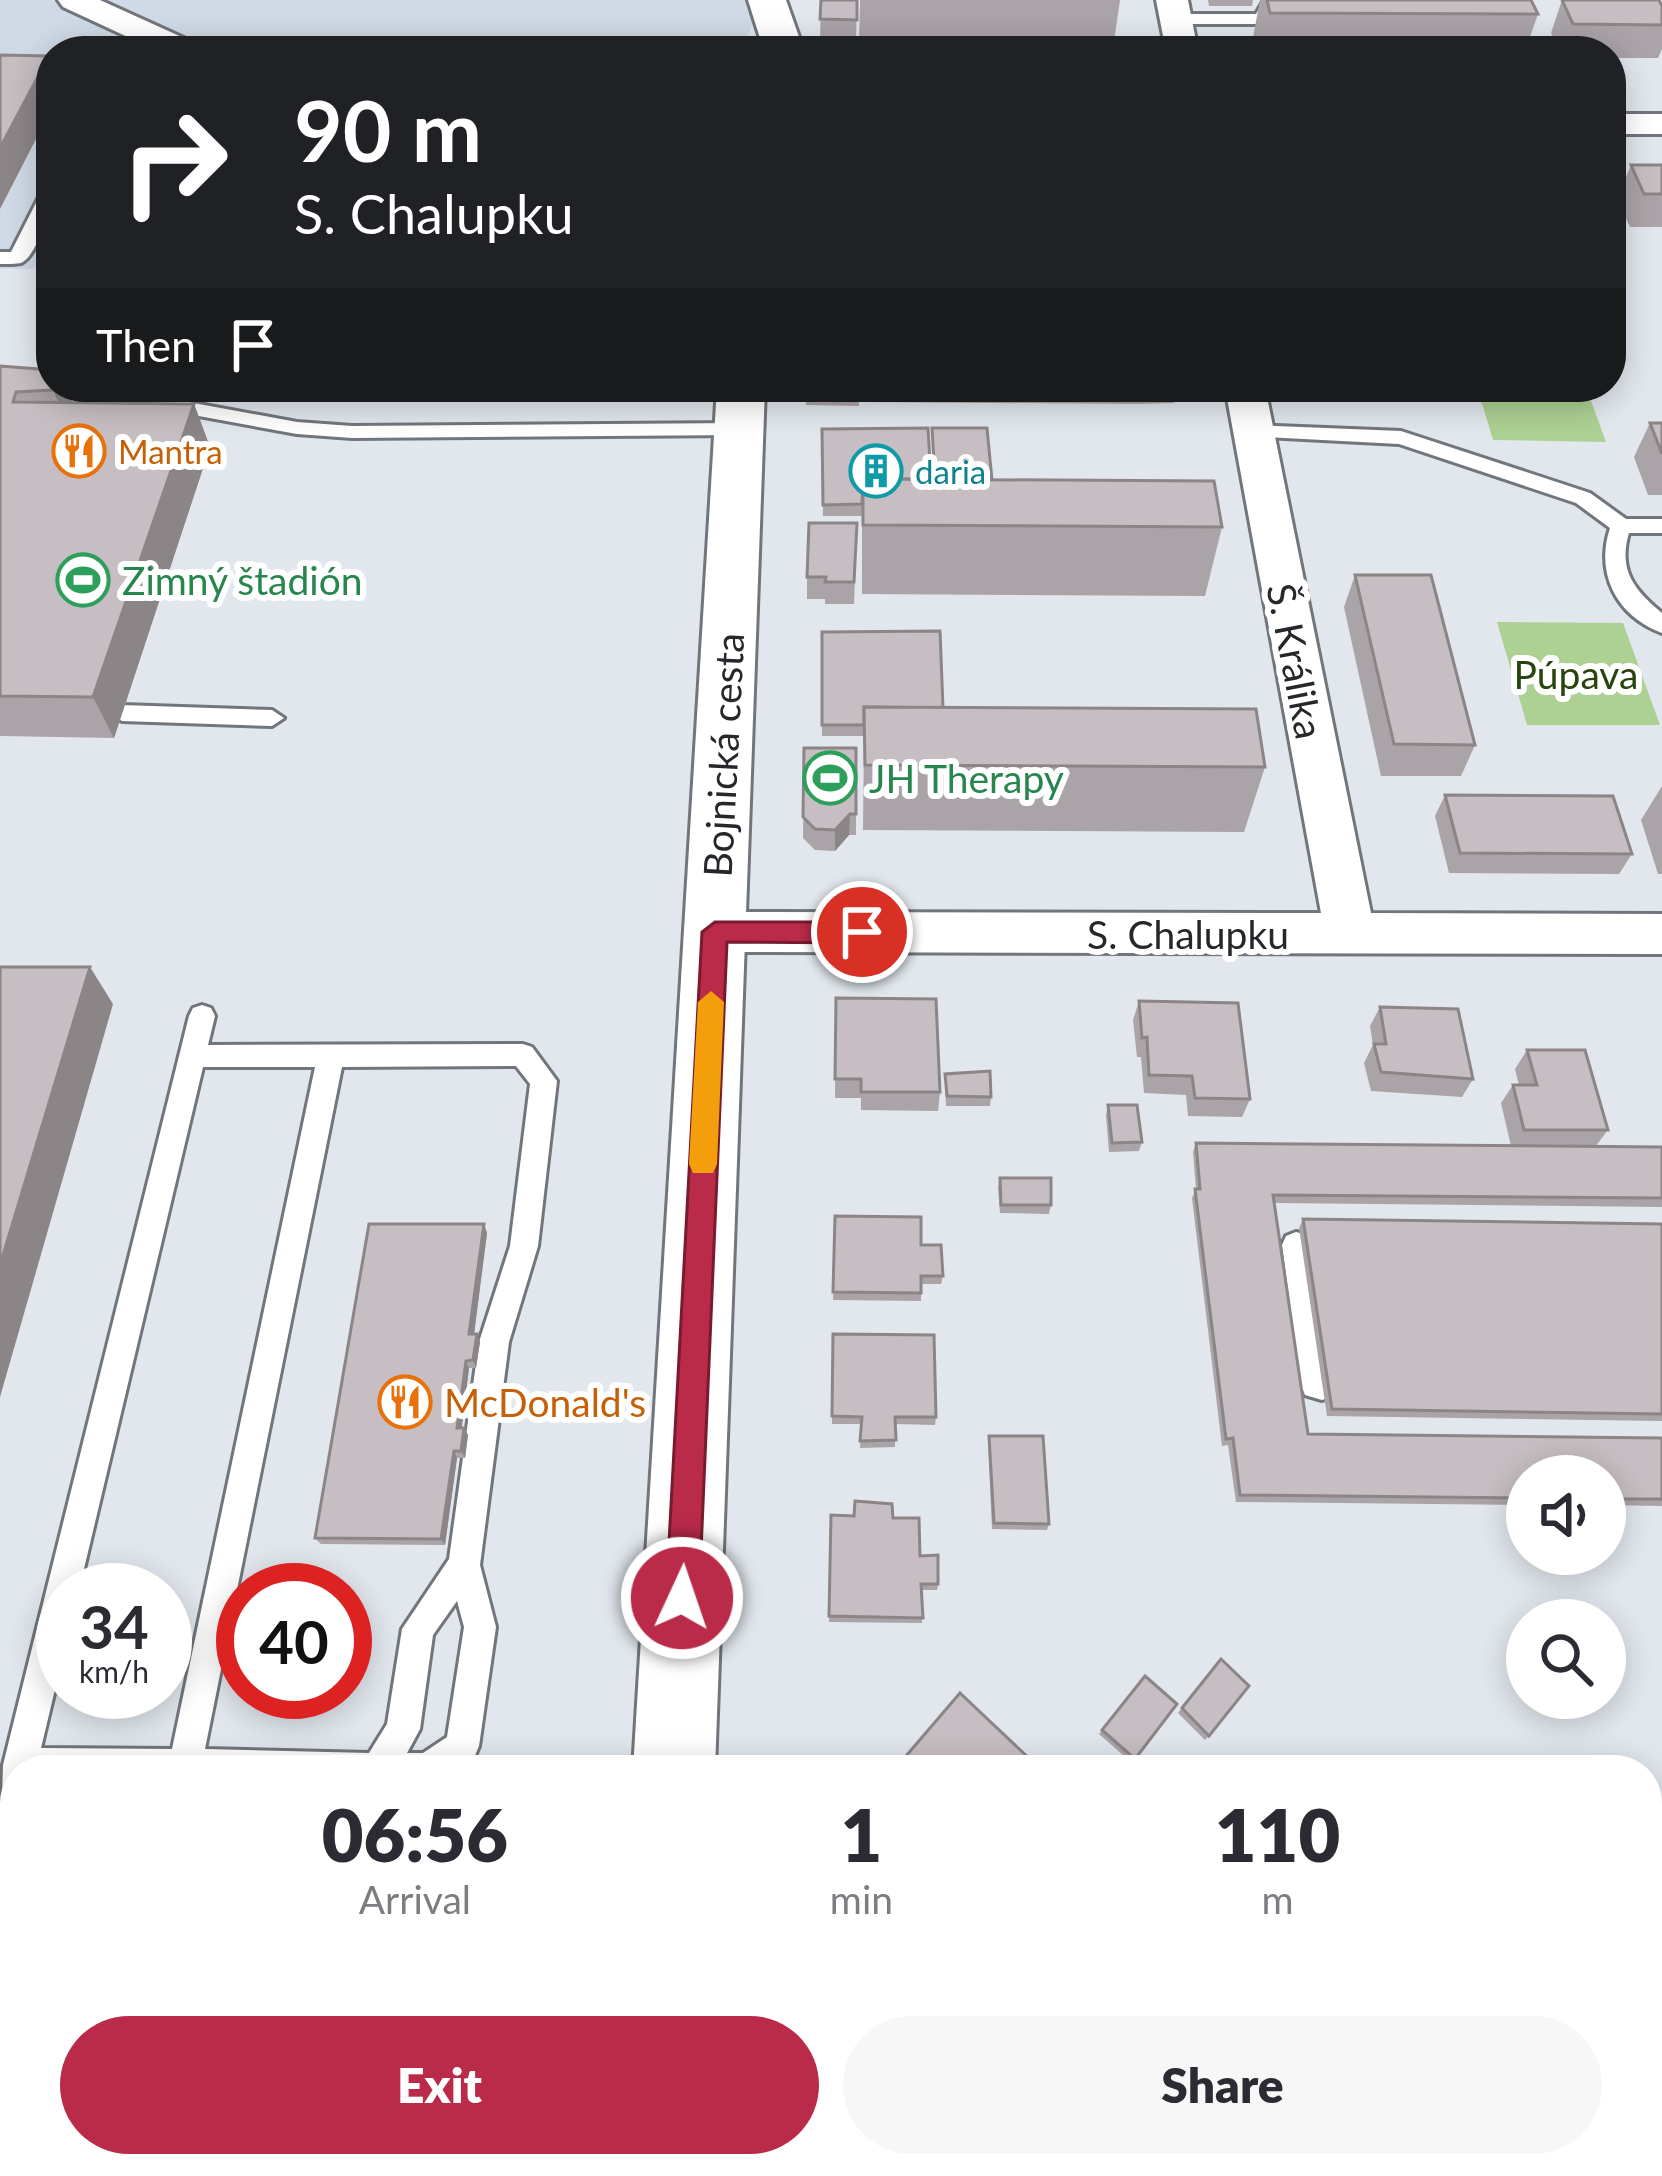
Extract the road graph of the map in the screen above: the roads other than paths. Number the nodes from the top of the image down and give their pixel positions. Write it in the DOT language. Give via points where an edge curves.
graph roads {
  1 [pos="74,0"];
  2 [pos="767,0"];
  3 [pos="1273,0"];
  4 [pos="1177,23"];
  5 [pos="152,36"];
  6 [pos="779,36"];
  7 [pos="1626,124"];
  8 [pos="1662,124"];
  9 [pos="36,221"];
  10 [pos="0,257"];
  11 [pos="0,388"];
  12 [pos="36,388"];
  13 [pos="155,402"];
  14 [pos="740,408"];
  15 [pos="1249,409"];
  16 [pos="1621,526"];
  17 [pos="1662,526"];
  18 [pos="1662,625"];
  19 [pos="122,713"];
  20 [pos="272,718"];
  21 [pos="715,932"];
  22 [pos="1662,934"];
  23 [pos="1350,935"];
  24 [pos="202,1016"];
  25 [pos="331,1055"];
  26 [pos="192,1056"];
  27 [pos="1300,1246"];
  28 [pos="1322,1385"];
  29 [pos="464,1565"];
  30 [pos="23,1755"];
  31 [pos="187,1755"];
  32 [pos="387,1755"];
  33 [pos="449,1755"];
  34 [pos="675,1755"];
  1 -- 5 [label="street"];
  2 -- 6 [label="street"];
  3 -- 4 [label="lane" via="1261,19"];
  7 -- 8 [label="street"];
  9 -- 10 [label="lane" via="18,258"];
  11 -- 12 [label="lane"];
  13 -- 14 [label="lane" via="352,433"];
  14 -- 21 [label="street, Bojnická cesta"];
  15 -- 16 [label="lane" via="1401,438 1583,498"];
  15 -- 23 [label="street, Š. Králika"];
  16 -- 17 [label="lane"];
  16 -- 18 [label="lane" via="1612,555 1624,592"];
  19 -- 20 [label="lane"];
  21 -- 23 [label="street, S. Chalupku"];
  21 -- 34 [label="street, Bojnická cesta"];
  22 -- 23 [label="street, S. Chalupku"];
  24 -- 26 [label="lane"];
  25 -- 26 [label="lane"];
  25 -- 29 [label="lane" via="523,1054 544,1082 524,1246 494,1342"];
  25 -- 31 [label="lane"];
  26 -- 30 [label="lane"];
  27 -- 28 [label="lane"];
  29 -- 32 [label="lane" via="418,1628 403,1729"];
  29 -- 33 [label="lane" via="480,1627 462,1746"];
}
